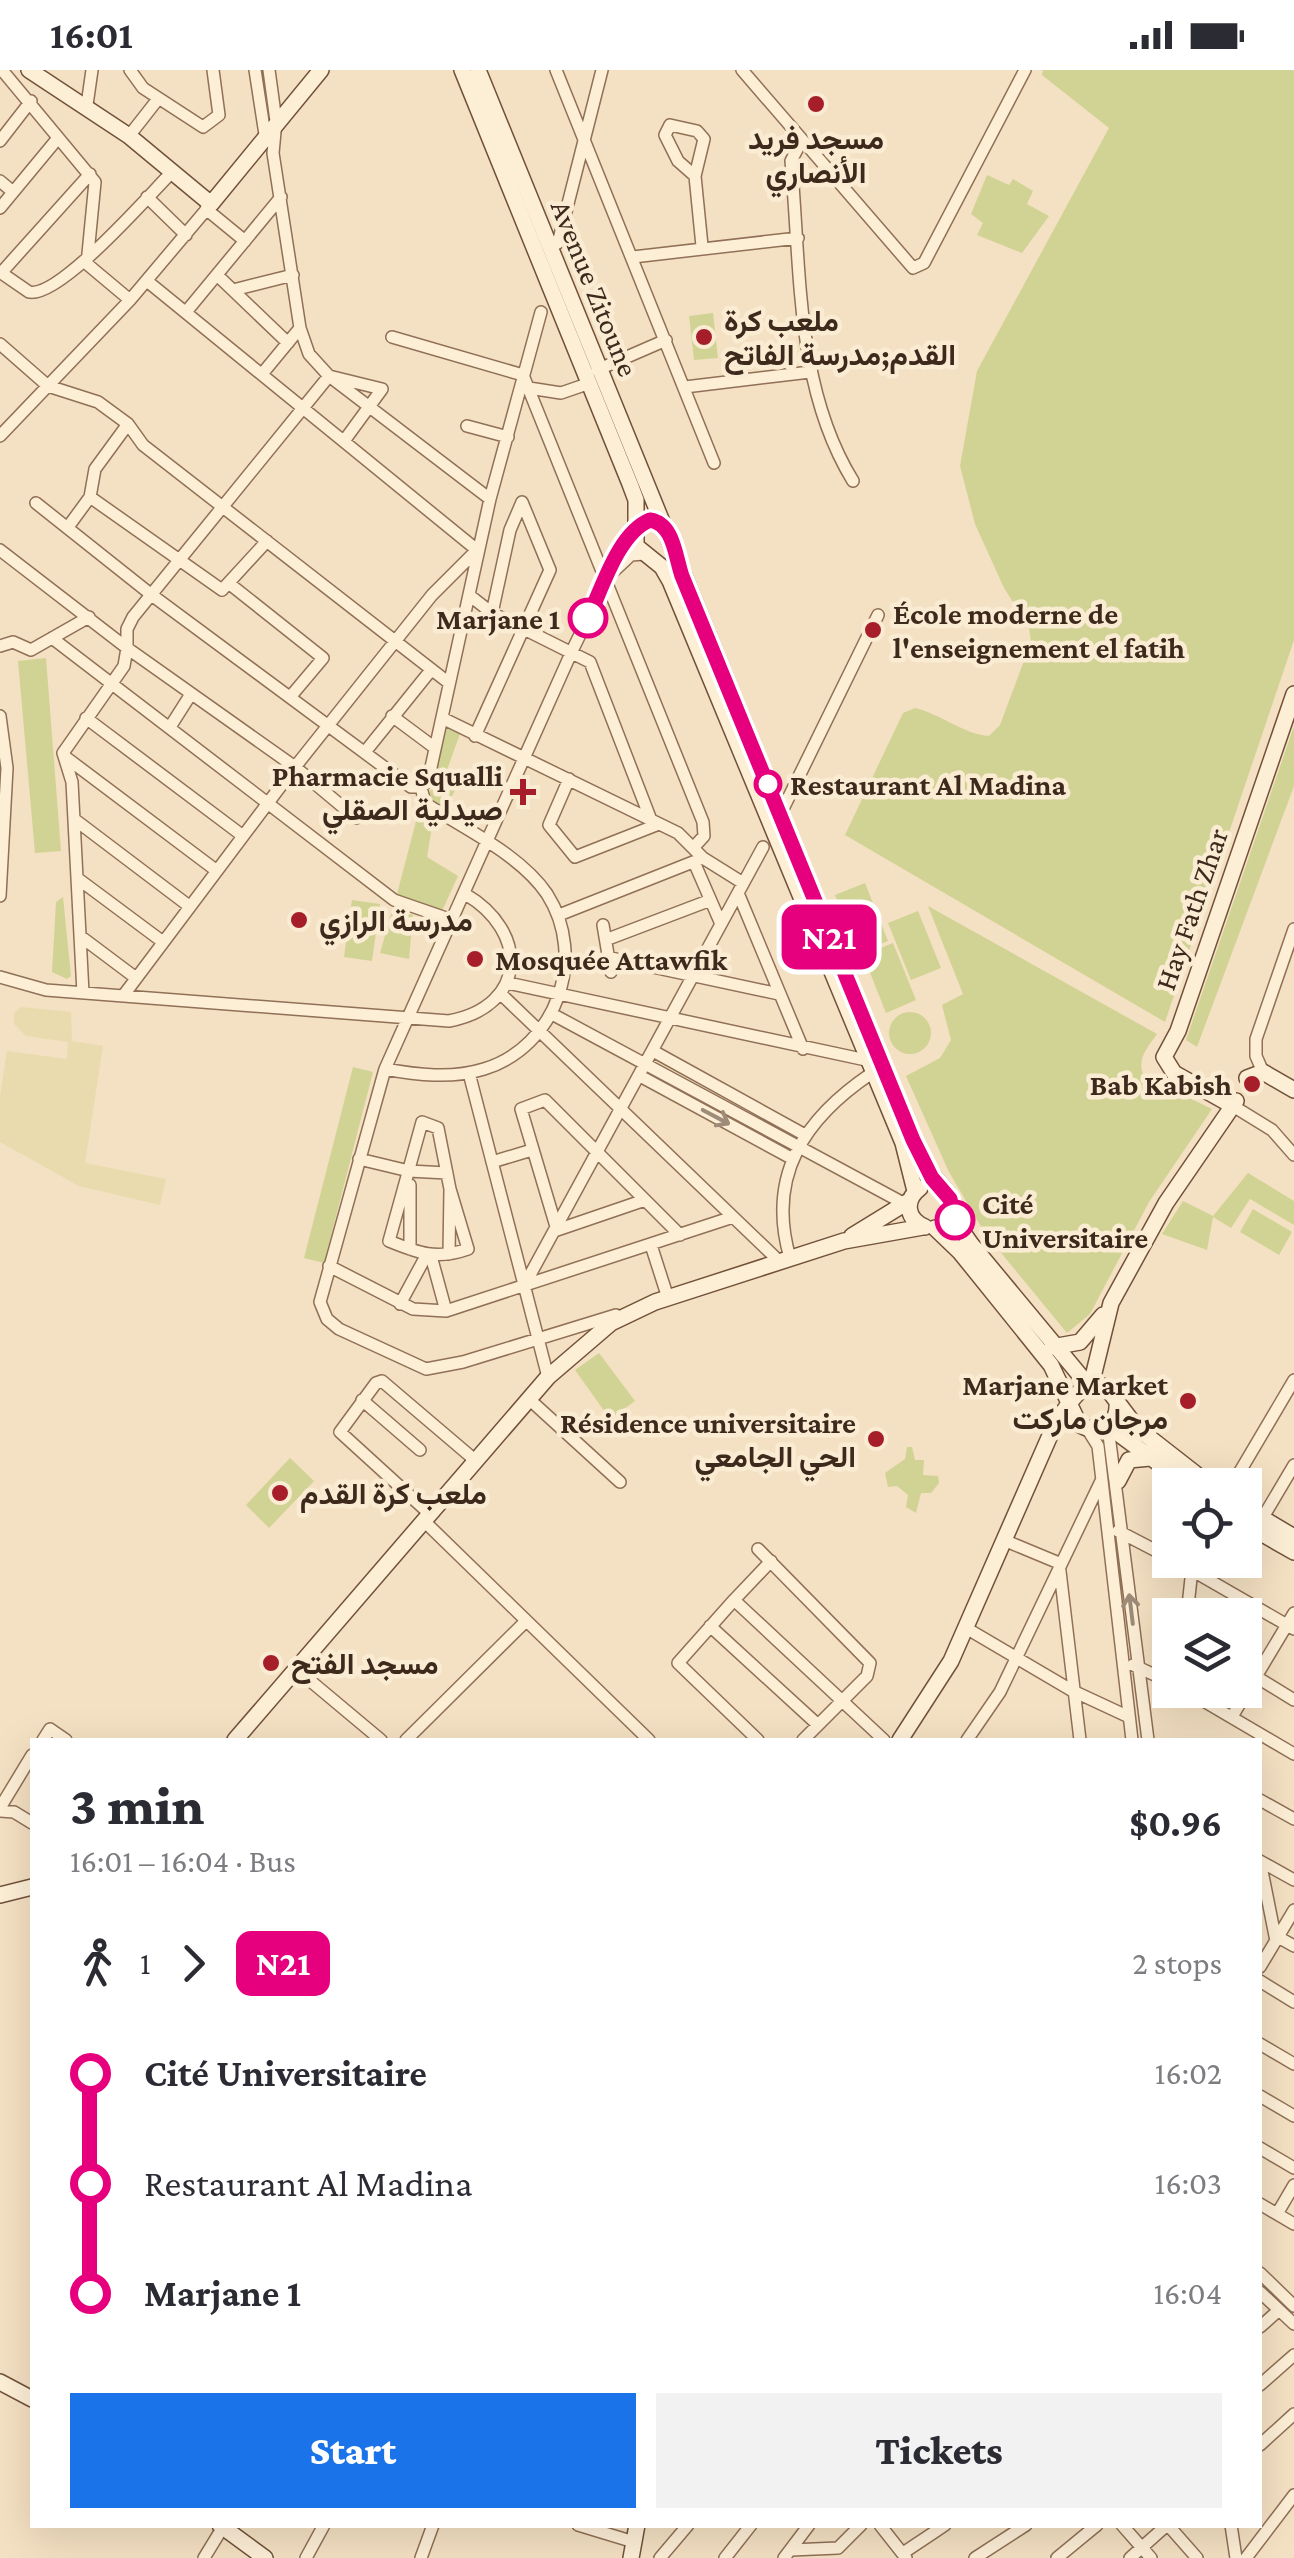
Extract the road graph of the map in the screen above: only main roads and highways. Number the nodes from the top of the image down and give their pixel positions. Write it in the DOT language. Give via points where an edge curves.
graph roads {
  1 [pos="28,70"];
  2 [pos="320,70"];
  3 [pos="462,70"];
  4 [pos="478,70"];
  5 [pos="46,74"];
  6 [pos="592,376"];
  7 [pos="636,529"];
  8 [pos="667,531"];
  9 [pos="645,554"];
  10 [pos="1294,694"];
  11 [pos="1294,1090"];
  12 [pos="1235,1103"];
  13 [pos="943,1190"];
  14 [pos="910,1199"];
  15 [pos="951,1211"];
  16 [pos="929,1227"];
  17 [pos="844,1241"];
  18 [pos="1111,1303"];
  19 [pos="1052,1347"];
  20 [pos="1098,1358"];
  21 [pos="1090,1385"];
  22 [pos="1114,1395"];
  23 [pos="1072,1403"];
  24 [pos="1108,1426"];
  25 [pos="1086,1429"];
  26 [pos="1049,1440"];
  27 [pos="1152,1458"];
  28 [pos="1165,1468"];
  29 [pos="1189,1468"];
  30 [pos="1118,1481"];
  31 [pos="1262,1519"];
  32 [pos="1262,1534"];
  33 [pos="1294,1537"];
  34 [pos="1294,1552"];
  35 [pos="237,1738"];
  36 [pos="901,1738"];
  37 [pos="30,1888"];
  38 [pos="0,1895"];
  39 [pos="0,2382"];
  40 [pos="30,2398"];
  41 [pos="226,2528"];
  42 [pos="265,2558"];
  1 -- 5 [label="main road"];
  2 -- 5 [label="main road" via="209,206"];
  3 -- 6 [label="main road, Avenue Zitoune"];
  4 -- 6 [label="main road, Avenue Zitoune"];
  6 -- 7 [label="main road, Avenue Zitoune" via="636,500"];
  6 -- 8 [label="main road, Avenue Zitoune"];
  7 -- 8 [label="main road" via="650,520"];
  7 -- 9 [label="main road" via="634,540"];
  8 -- 9 [label="main road" via="663,552"];
  8 -- 13 [label="main road, Avenue Zitoune" via="913,1140"];
  9 -- 14 [label="main road" via="670,581 903,1144"];
  10 -- 12 [label="main road, Hay Fath Zhar" via="1164,1057 1174,1073"];
  11 -- 12 [label="main road" via="1252,1080"];
  12 -- 18 [label="main road" via="1166,1203"];
  13 -- 14 [label="main road" via="926,1186"];
  13 -- 15 [label="main road"];
  14 -- 16 [label="main road" via="910,1214"];
  14 -- 17 [label="main road"];
  15 -- 16 [label="main road" via="946,1222"];
  15 -- 19 [label="main road"];
  16 -- 17 [label="main road"];
  16 -- 23 [label="main road" via="960,1252 1042,1353"];
  17 -- 35 [label="main road" via="668,1298 611,1324 548,1377"];
  18 -- 19 [label="main road" via="1080,1342"];
  18 -- 20 [label="main road"];
  19 -- 21 [label="main road"];
  20 -- 21 [label="main road"];
  20 -- 22 [label="main road"];
  21 -- 22 [label="main road"];
  21 -- 23 [label="main road"];
  22 -- 24 [label="main road" via="1116,1417"];
  22 -- 29 [label="main road" via="1138,1428"];
  23 -- 25 [label="main road" via="1074,1418"];
  23 -- 26 [label="main road"];
  24 -- 25 [label="main road"];
  24 -- 27 [label="main road"];
  25 -- 26 [label="main road" via="1065,1428"];
  26 -- 36 [label="main road" via="942,1678"];
  27 -- 28 [label="main road"];
  27 -- 30 [label="main road" via="1129,1460"];
  31 -- 33 [label="main road"];
  32 -- 34 [label="main road"];
  37 -- 38 [label="main road"];
  39 -- 40 [label="main road"];
  41 -- 42 [label="main road"];
}
